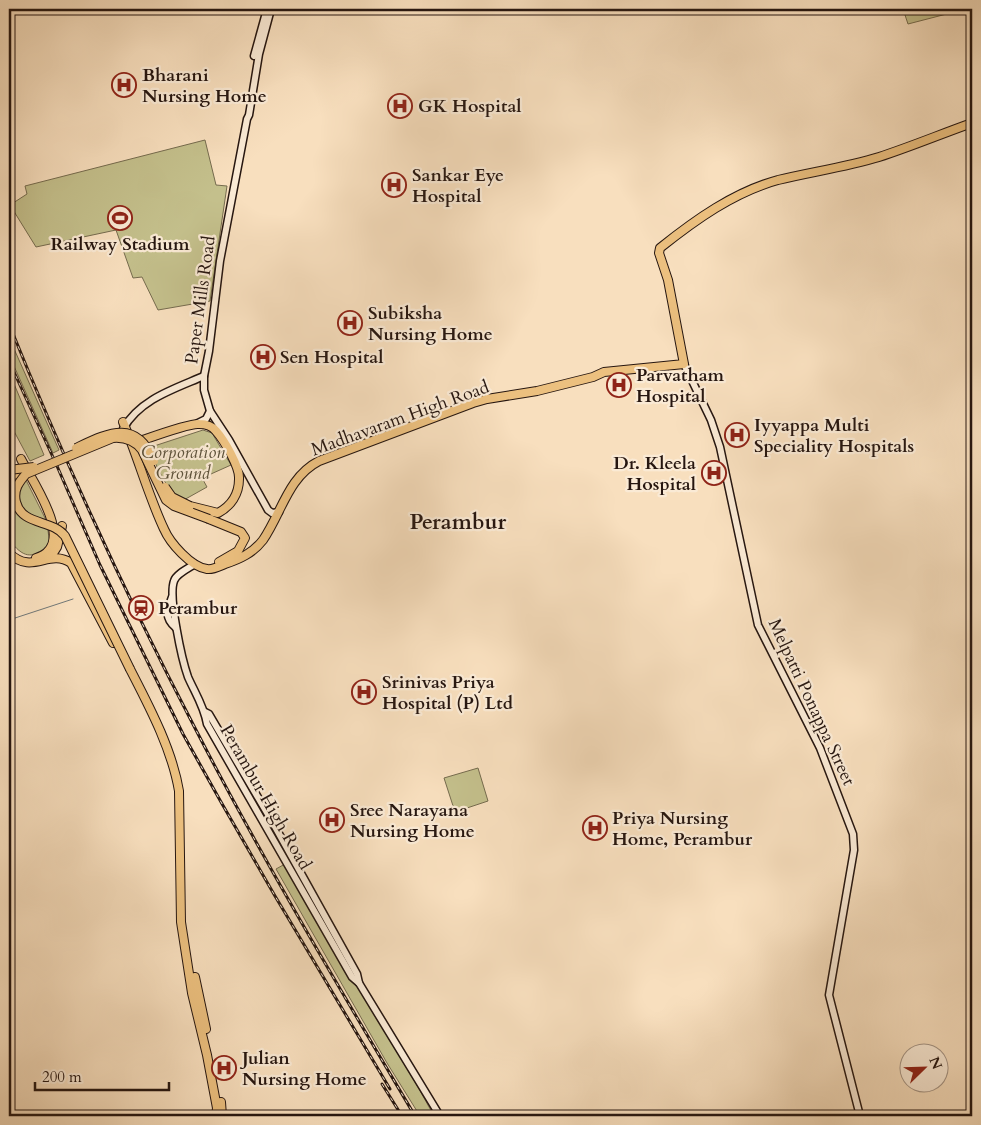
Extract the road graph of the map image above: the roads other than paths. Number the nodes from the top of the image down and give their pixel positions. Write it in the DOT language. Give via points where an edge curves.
graph roads {
  1 [pos="266,9"];
  2 [pos="271,9"];
  3 [pos="247,119"];
  4 [pos="972,123"];
  5 [pos="684,364"];
  6 [pos="204,376"];
  7 [pos="210,411"];
  8 [pos="198,423"];
  9 [pos="124,425"];
  10 [pos="148,439"];
  11 [pos="119,441"];
  12 [pos="132,444"];
  13 [pos="20,459"];
  14 [pos="9,470"];
  15 [pos="26,474"];
  16 [pos="9,475"];
  17 [pos="279,512"];
  18 [pos="62,526"];
  19 [pos="9,546"];
  20 [pos="9,553"];
  21 [pos="75,554"];
  22 [pos="46,558"];
  23 [pos="64,558"];
  24 [pos="193,563"];
  25 [pos="204,568"];
  26 [pos="132,672"];
  27 [pos="181,864"];
  28 [pos="216,1116"];
  29 [pos="222,1116"];
  30 [pos="440,1116"];
  31 [pos="860,1116"];
  1 -- 3 [label="main road, Paper Mills Road" via="255,53 245,114"];
  2 -- 3 [label="main road, Paper Mills Road"];
  3 -- 6 [label="main road, Paper Mills Road" via="220,261"];
  4 -- 5 [label="main road" via="878,157 779,180 741,194 683,229 660,248"];
  5 -- 17 [label="main road, Madhavaram High Road" via="604,372 537,391 474,403 308,467 297,478"];
  5 -- 31 [label="main road, Melpatti Ponappa Street" via="720,447 758,625 820,748 853,834 854,850 829,995"];
  6 -- 7 [label="main road"];
  6 -- 9 [label="main road, Paper Mills Road" via="150,401 136,410"];
  7 -- 8 [label="main road" via="206,419"];
  7 -- 17 [label="main road" via="268,510"];
  8 -- 10 [label="main road"];
  8 -- 14 [label="main road, bridge" via="216,431 237,468 239,479 235,496 229,507 218,514 177,500 169,494 146,445 122,433 107,434 33,467"];
  9 -- 11 [label="main road, Paper Mills Road"];
  9 -- 12 [label="main road"];
  10 -- 12 [label="main road"];
  10 -- 24 [label="main road" via="142,452 143,462 169,528"];
  12 -- 24 [label="main road" via="164,531"];
  13 -- 22 [label="main road" via="52,520 52,543"];
  15 -- 16 [label="main road"];
  15 -- 25 [label="main road, bridge" via="113,438 124,438 138,444 169,503 241,532 245,538 232,556"];
  15 -- 26 [label="main road, bridge" via="16,487 18,508 29,518 60,530 65,536"];
  17 -- 25 [label="main road, Madhavaram High Road" via="263,540 251,552 210,570"];
  18 -- 22 [label="main road" via="57,547 52,556"];
  19 -- 22 [label="main road" via="24,558"];
  20 -- 22 [label="main road" via="28,563"];
  21 -- 23 [label="main road"];
  22 -- 23 [label="main road"];
  23 -- 26 [label="main road" via="72,564 129,673"];
  24 -- 25 [label="main road"];
  24 -- 30 [label="main road, Perambur High Road" via="174,580 167,615 177,629 188,677 273,823 359,983"];
  26 -- 27 [label="main road" via="168,750 178,780"];
  27 -- 28 [label="main road" via="182,922"];
  27 -- 29 [label="main road" via="190,955"];
}
